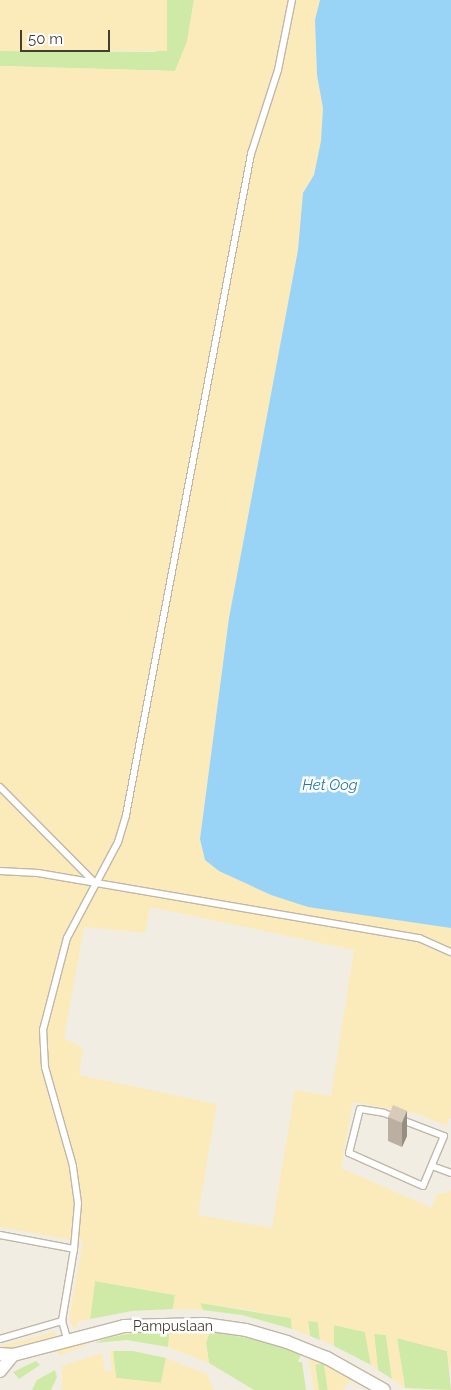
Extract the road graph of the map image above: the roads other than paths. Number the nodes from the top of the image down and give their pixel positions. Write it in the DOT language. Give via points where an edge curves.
graph roads {
  1 [pos="292,0"];
  2 [pos="0,787"];
  3 [pos="0,872"];
  4 [pos="97,885"];
  5 [pos="451,952"];
  6 [pos="432,1166"];
  7 [pos="451,1173"];
  8 [pos="0,1235"];
  9 [pos="74,1249"];
  10 [pos="62,1321"];
  11 [pos="0,1339"];
  12 [pos="67,1339"];
  13 [pos="0,1354"];
  14 [pos="13,1355"];
  15 [pos="0,1371"];
  16 [pos="384,1390"];
  1 -- 4 [label="lane" via="278,70 251,154 126,815 118,842"];
  2 -- 4 [label="lane"];
  3 -- 4 [label="lane" via="38,872"];
  4 -- 5 [label="lane" via="419,938"];
  4 -- 9 [label="lane" via="67,938 43,1030 45,1066 73,1166 78,1203"];
  6 -- 6 [label="lane" via="444,1136 384,1113 360,1109 349,1154 423,1186"];
  6 -- 7 [label="lane"];
  8 -- 9 [label="lane"];
  9 -- 10 [label="lane"];
  10 -- 11 [label="lane"];
  10 -- 12 [label="lane"];
  12 -- 14 [label="street, Pampuslaan"];
  12 -- 16 [label="street, Pampuslaan" via="141,1324 226,1326 308,1350"];
  13 -- 14 [label="street, Pampuslaan"];
  14 -- 15 [label="street"];
}
